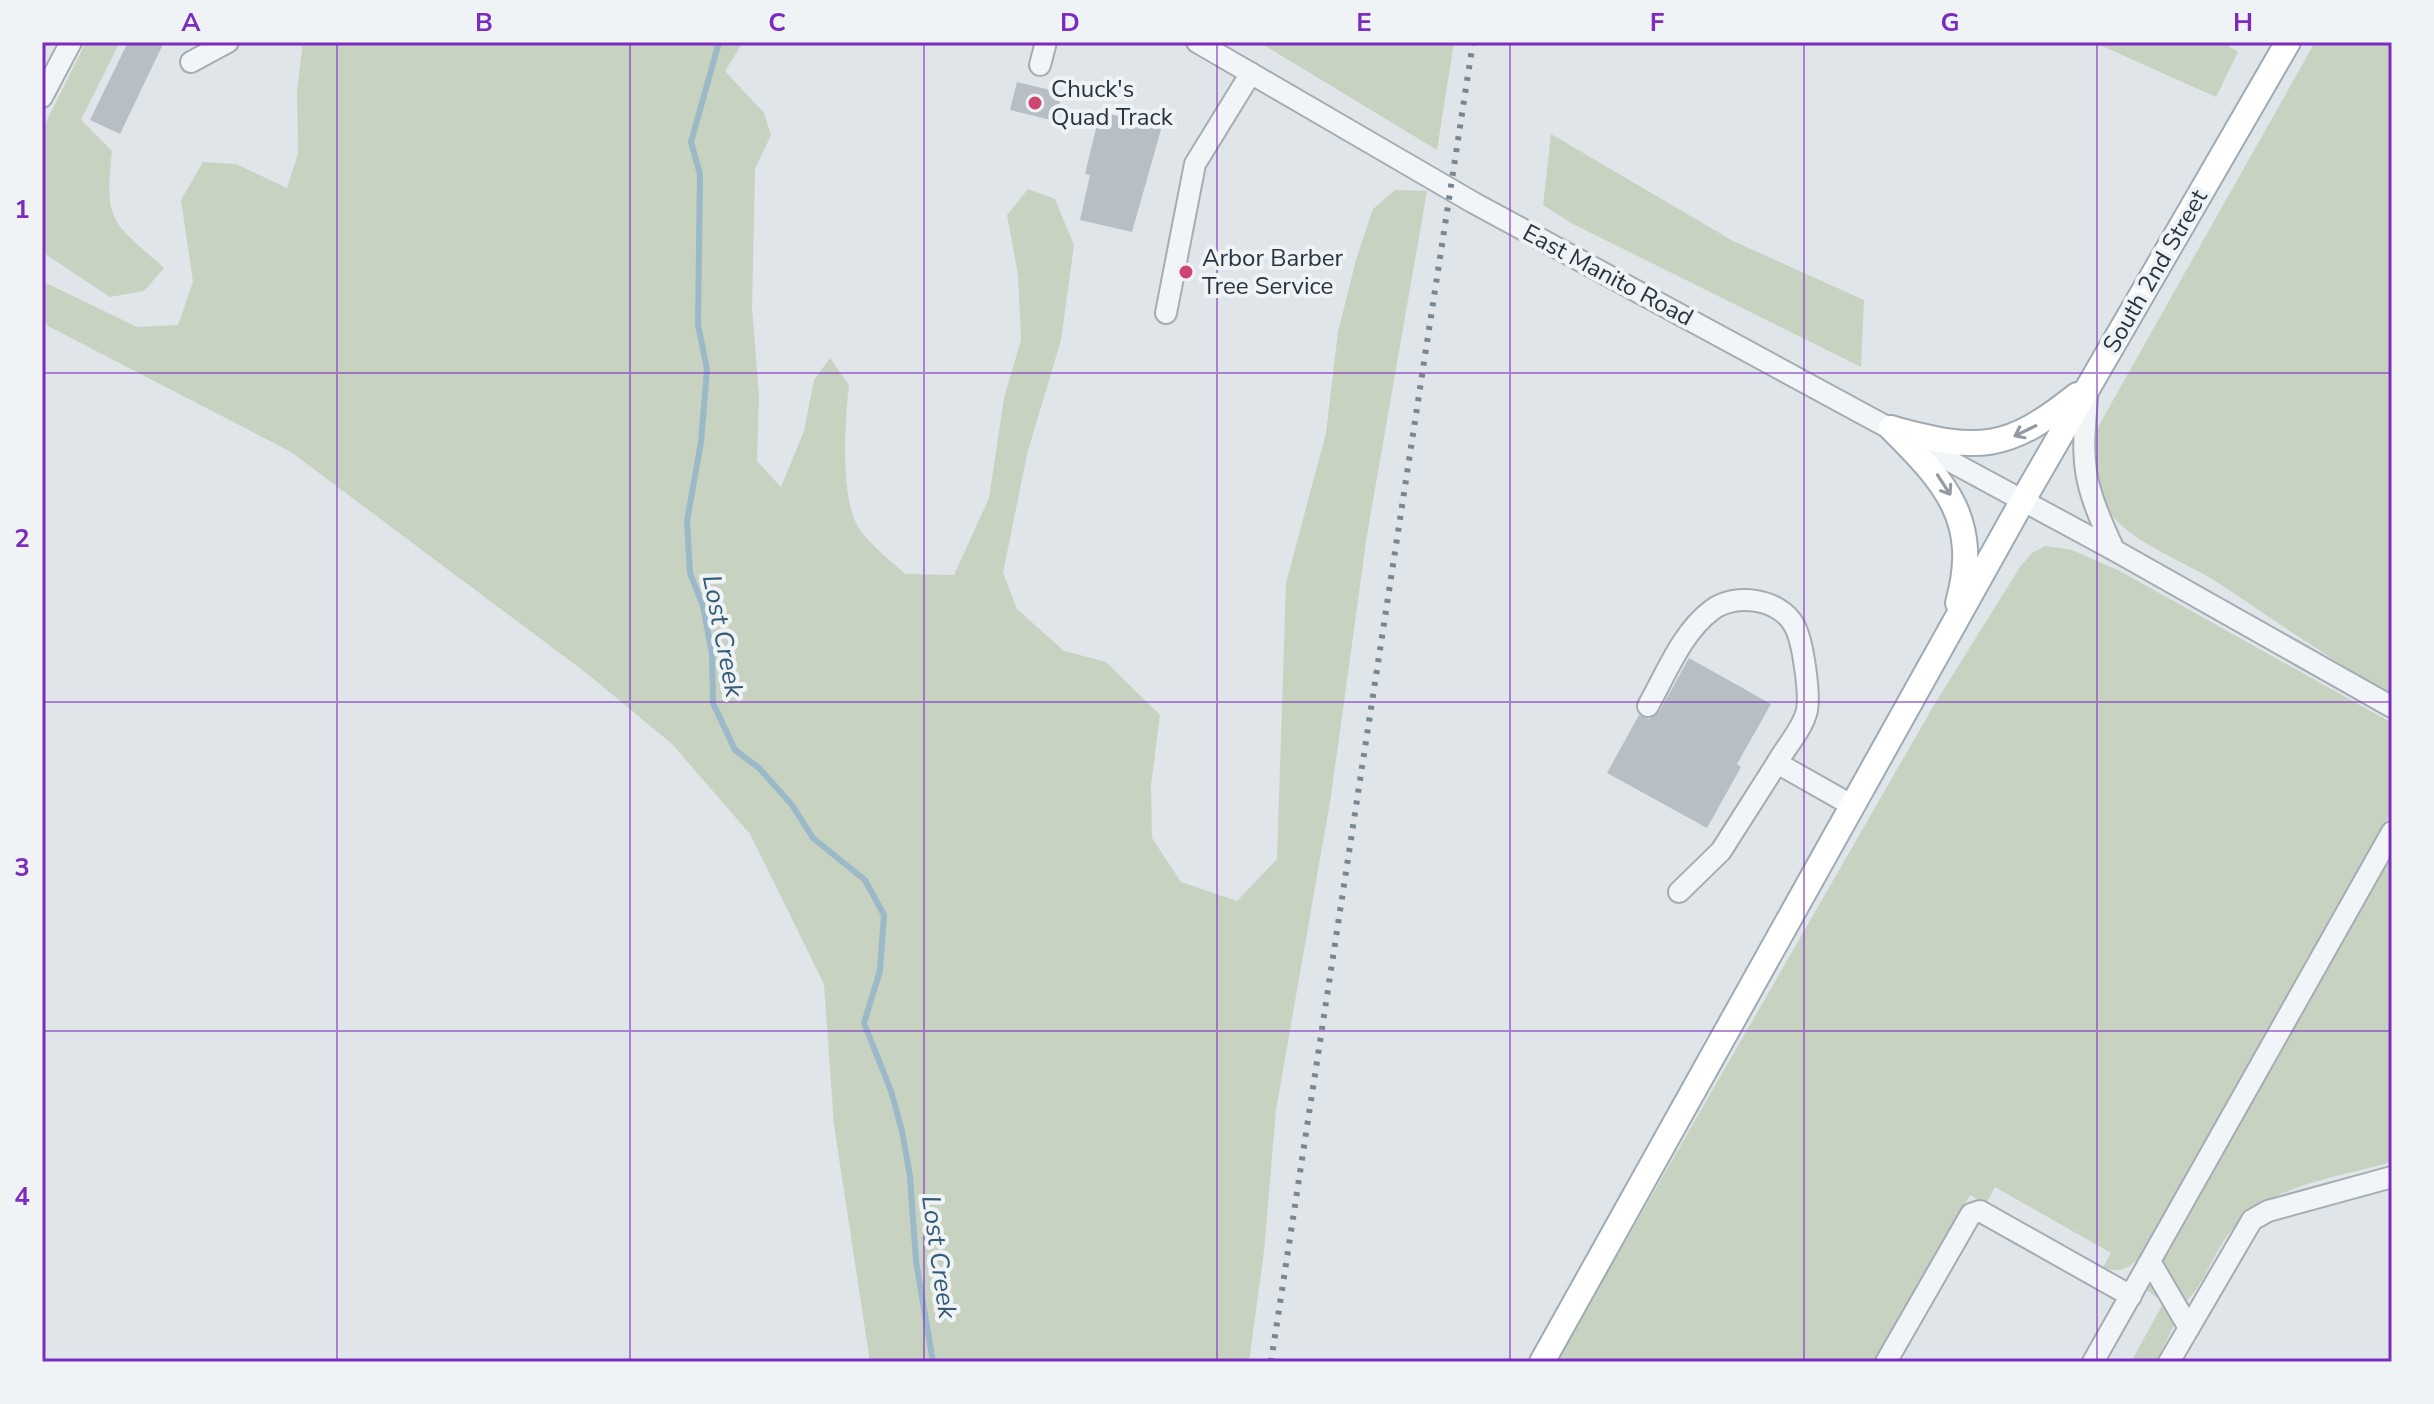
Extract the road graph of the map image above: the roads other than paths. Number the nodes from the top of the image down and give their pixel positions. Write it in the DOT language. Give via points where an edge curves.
graph roads {
  1 [pos="71,42"];
  2 [pos="228,42"];
  3 [pos="1046,42"];
  4 [pos="1197,42"];
  5 [pos="2288,42"];
  6 [pos="191,62"];
  7 [pos="1040,65"];
  8 [pos="1251,73"];
  9 [pos="42,97"];
  10 [pos="1166,313"];
  11 [pos="2089,386"];
  12 [pos="1891,428"];
  13 [pos="2023,500"];
  14 [pos="2114,550"];
  15 [pos="1949,635"];
  16 [pos="1648,706"];
  17 [pos="2392,707"];
  18 [pos="1777,763"];
  19 [pos="1853,806"];
  20 [pos="2392,832"];
  21 [pos="1679,892"];
  22 [pos="2392,1177"];
  23 [pos="2151,1263"];
  24 [pos="2131,1296"];
  25 [pos="2189,1328"];
  26 [pos="1542,1362"];
  27 [pos="1886,1362"];
  28 [pos="2093,1362"];
  29 [pos="2169,1362"];
  1 -- 9 [label="street"];
  2 -- 6 [label="street"];
  3 -- 7 [label="street"];
  4 -- 8 [label="street, East Manito Road"];
  5 -- 11 [label="main road, South 2nd Street"];
  8 -- 10 [label="street" via="1195,164"];
  8 -- 12 [label="street, East Manito Road" via="1474,203"];
  11 -- 12 [label="main road, one-way" via="2032,428 1995,442 1946,443"];
  11 -- 13 [label="main road, South 2nd Street"];
  11 -- 14 [label="street" via="2083,472"];
  12 -- 13 [label="street, East Manito Road"];
  12 -- 15 [label="main road, one-way" via="1947,488 1962,525 1965,578"];
  13 -- 14 [label="street, East Manito Road"];
  13 -- 15 [label="main road, South 2nd Street"];
  14 -- 17 [label="street, East Manito Road"];
  15 -- 19 [label="main road"];
  16 -- 18 [label="street" via="1688,636 1714,608 1745,599 1776,608 1794,625 1807,711"];
  18 -- 19 [label="street"];
  18 -- 21 [label="street" via="1721,851"];
  19 -- 26 [label="main road"];
  20 -- 23 [label="street"];
  22 -- 25 [label="street" via="2252,1220"];
  23 -- 24 [label="street"];
  23 -- 25 [label="street"];
  24 -- 27 [label="street" via="1980,1211 1971,1214"];
  24 -- 28 [label="street"];
  25 -- 29 [label="street"];
}
